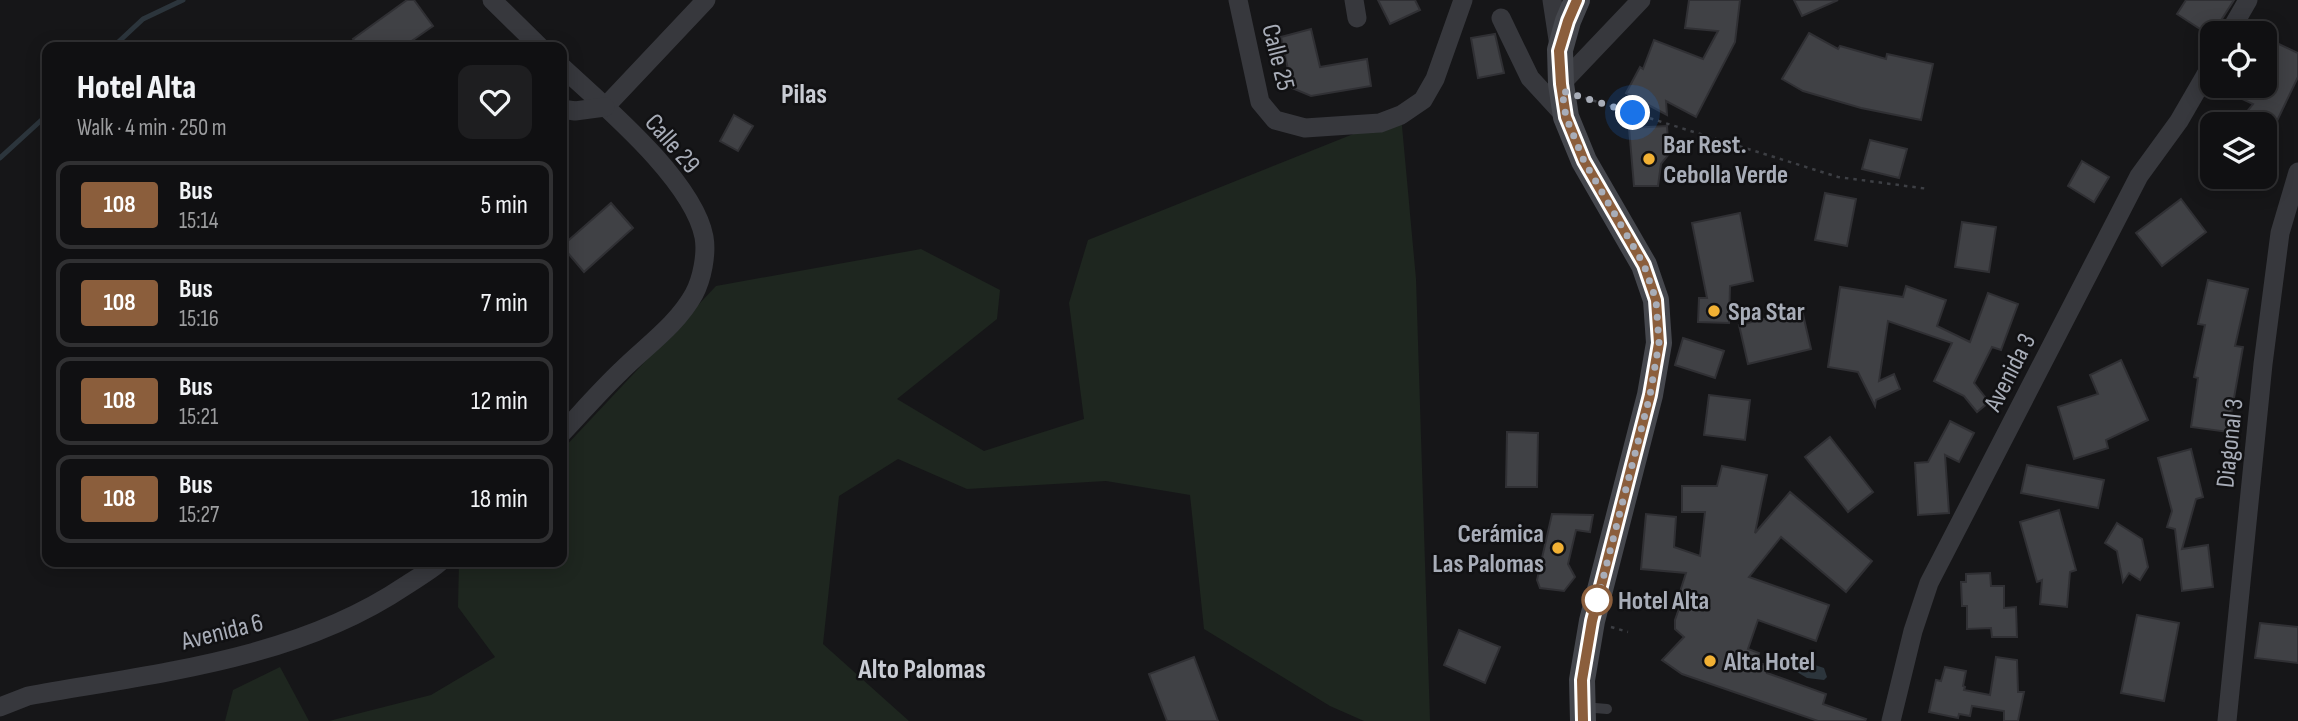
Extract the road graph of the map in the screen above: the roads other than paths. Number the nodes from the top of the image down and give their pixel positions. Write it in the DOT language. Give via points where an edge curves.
graph roads {
  1 [pos="492,0"];
  2 [pos="706,0"];
  3 [pos="1238,0"];
  4 [pos="1463,0"];
  5 [pos="1552,0"];
  6 [pos="1577,0"];
  7 [pos="1641,0"];
  8 [pos="2248,0"];
  9 [pos="1501,18"];
  10 [pos="2236,21"];
  11 [pos="535,42"];
  12 [pos="1559,51"];
  13 [pos="567,72"];
  14 [pos="2200,85"];
  15 [pos="1561,87"];
  16 [pos="605,107"];
  17 [pos="567,110"];
  18 [pos="1566,117"];
  19 [pos="2298,173"];
  20 [pos="567,428"];
  21 [pos="433,567"];
  22 [pos="0,707"];
  23 [pos="1591,712"];
  24 [pos="1891,721"];
  25 [pos="2227,721"];
  1 -- 11 [label="street"];
  2 -- 16 [label="street"];
  3 -- 4 [label="street, Calle 25" via="1260,102 1275,120 1305,128 1380,123 1423,100"];
  5 -- 12 [label="street"];
  6 -- 12 [label="main road"];
  7 -- 15 [label="street"];
  8 -- 10 [label="street"];
  9 -- 18 [label="street" via="1530,78"];
  12 -- 15 [label="main road"];
  13 -- 16 [label="street, Calle 29"];
  14 -- 24 [label="street, Avenida 3" via="2139,176 1930,583"];
  15 -- 18 [label="main road"];
  16 -- 17 [label="street"];
  16 -- 20 [label="street, Calle 29" via="675,181 698,218 704,239 702,275 694,295 671,325"];
  18 -- 23 [label="main road" via="1584,161 1644,265 1656,300 1659,343 1592,621 1582,680"];
  19 -- 25 [label="street, Diagonal 3" via="2280,233 2263,364"];
  21 -- 22 [label="street, Avenida 6" via="376,606 236,658 28,696"];
}
